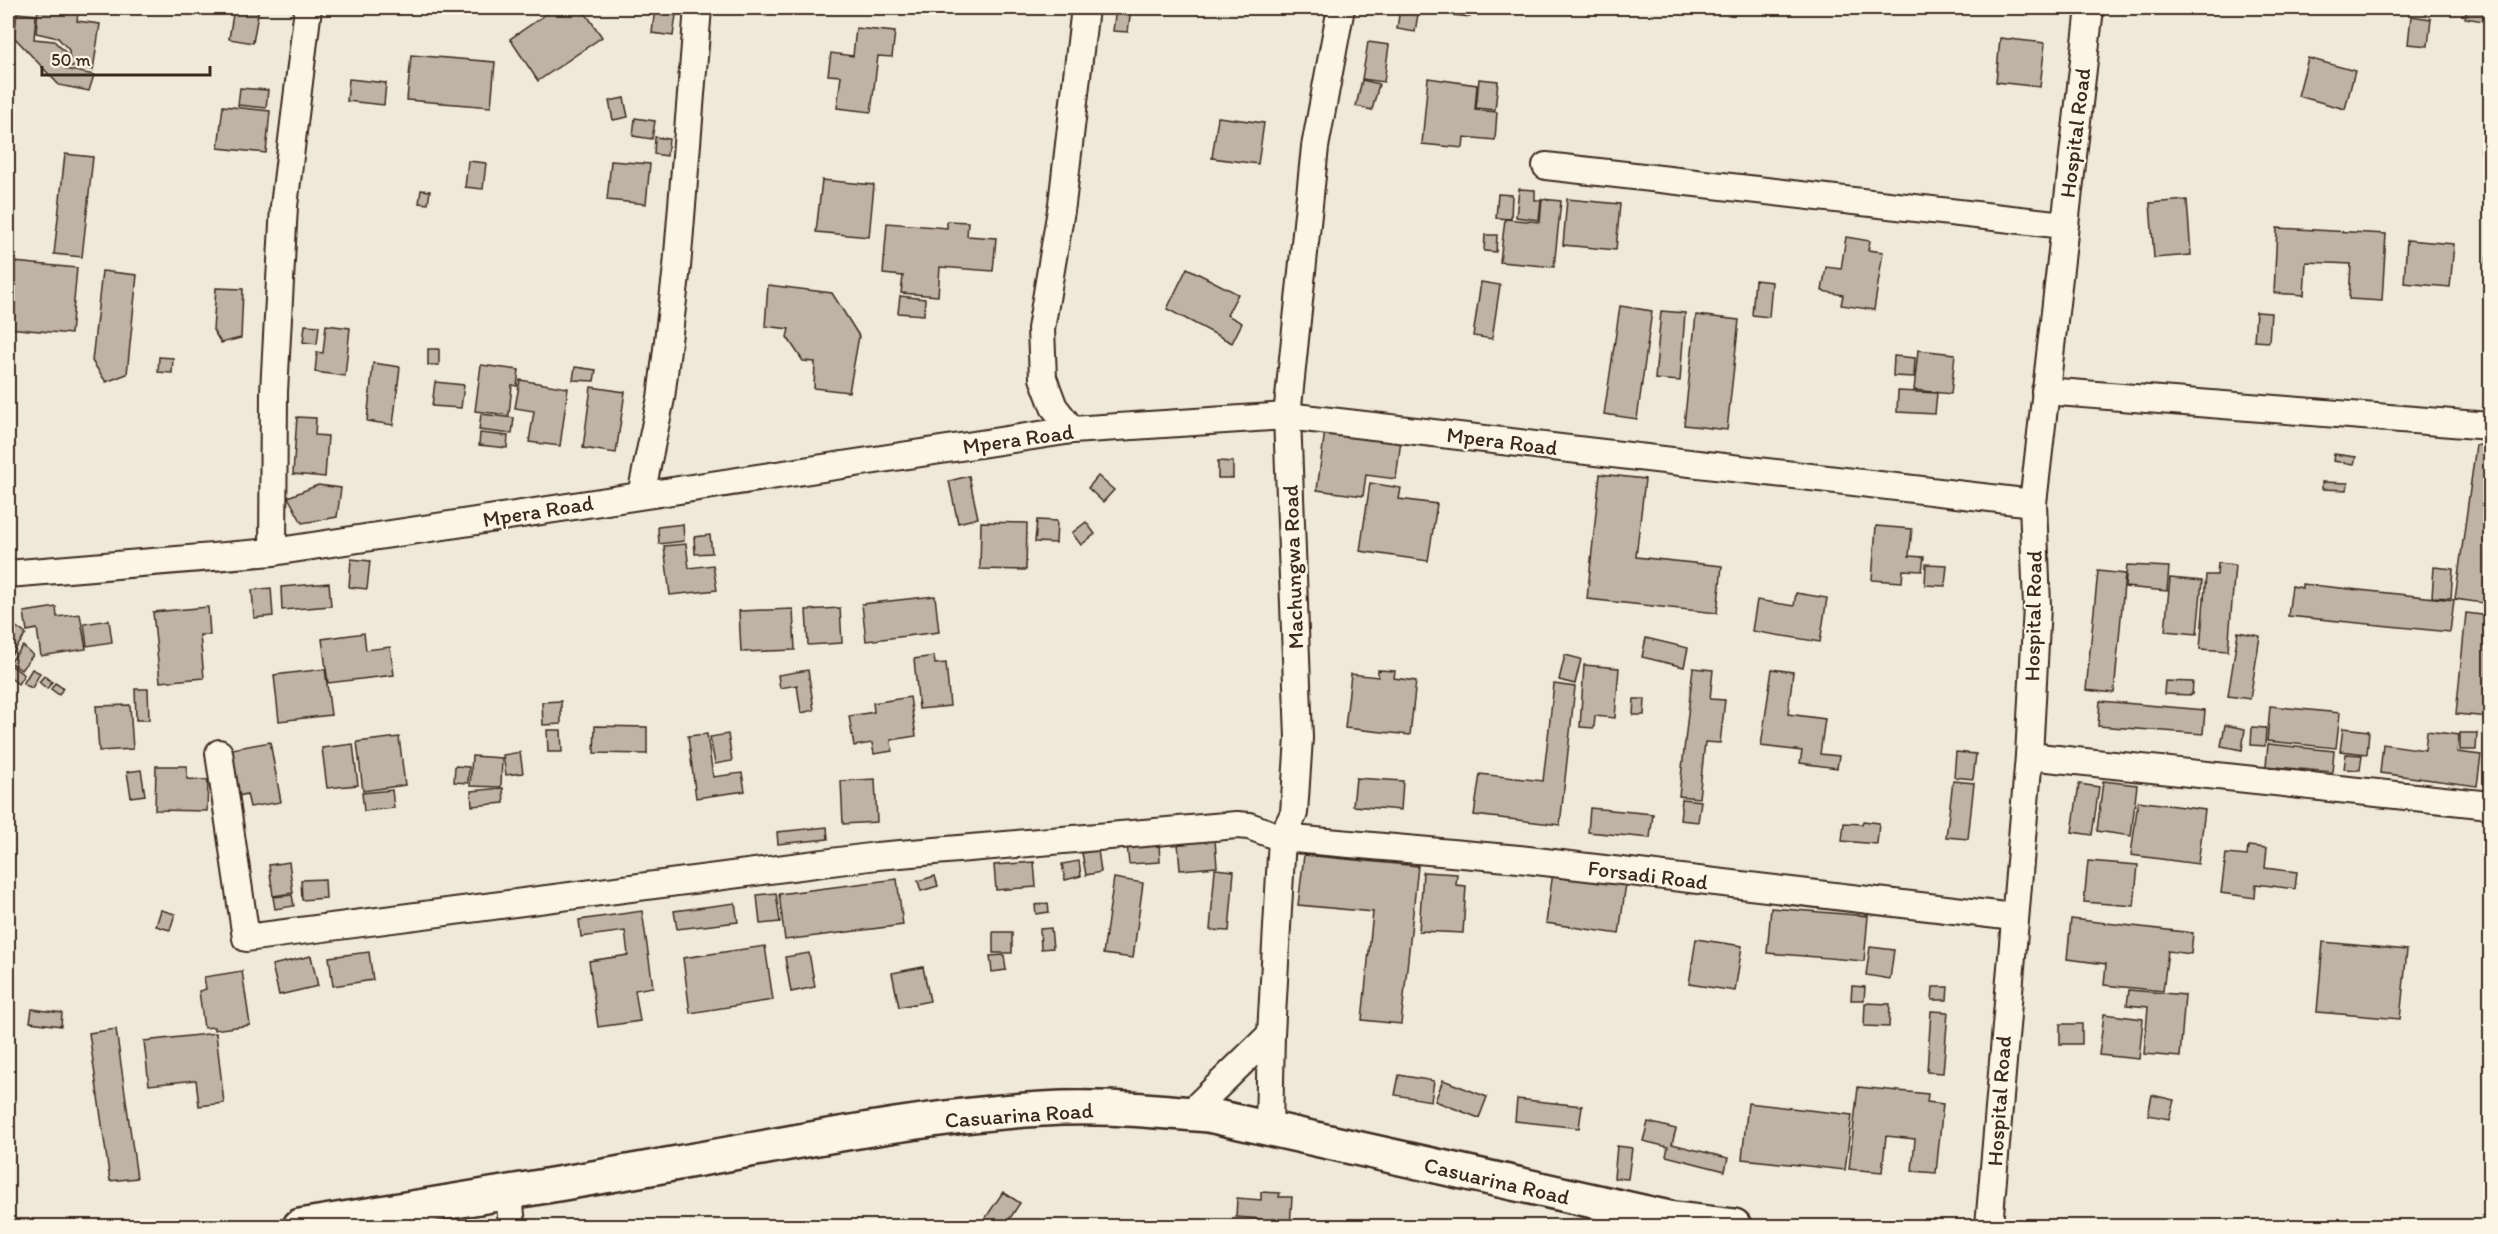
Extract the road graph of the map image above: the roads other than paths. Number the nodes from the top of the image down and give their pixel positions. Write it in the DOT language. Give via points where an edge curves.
graph roads {
  1 [pos="308,8"];
  2 [pos="698,8"];
  3 [pos="1085,8"];
  4 [pos="1341,8"];
  5 [pos="2090,8"];
  6 [pos="1546,166"];
  7 [pos="2064,225"];
  8 [pos="2045,391"];
  9 [pos="1287,416"];
  10 [pos="2490,426"];
  11 [pos="1072,430"];
  12 [pos="641,495"];
  13 [pos="2032,502"];
  14 [pos="273,552"];
  15 [pos="8,574"];
  16 [pos="219,753"];
  17 [pos="2029,756"];
  18 [pos="2490,805"];
  19 [pos="1282,838"];
  20 [pos="2014,917"];
  21 [pos="1270,1034"];
  22 [pos="1189,1114"];
  23 [pos="1269,1128"];
  24 [pos="509,1193"];
  25 [pos="300,1227"];
  26 [pos="512,1227"];
  27 [pos="1734,1227"];
  28 [pos="1989,1227"];
  1 -- 14 [label="street" via="284,206 274,392"];
  2 -- 12 [label="street" via="677,267 661,398"];
  3 -- 11 [label="street" via="1062,204 1041,329 1043,378 1054,406"];
  4 -- 9 [label="street, Machungwa Road" via="1315,147"];
  5 -- 7 [label="street, Hospital Road"];
  6 -- 7 [label="street"];
  7 -- 8 [label="street, Hospital Road"];
  8 -- 10 [label="street"];
  8 -- 13 [label="street, Hospital Road"];
  9 -- 11 [label="street, Mpera Road"];
  9 -- 13 [label="street, Mpera Road"];
  9 -- 19 [label="street, Machungwa Road" via="1299,738 1294,813"];
  11 -- 12 [label="street, Mpera Road"];
  12 -- 14 [label="street, Mpera Road"];
  13 -- 17 [label="street, Hospital Road" via="2037,606"];
  14 -- 15 [label="street, Mpera Road"];
  16 -- 19 [label="street, Forsadi Road" via="246,938 877,855 1237,825"];
  17 -- 18 [label="street"];
  17 -- 20 [label="street, Hospital Road"];
  19 -- 20 [label="street, Forsadi Road" via="1519,859"];
  19 -- 21 [label="street, Machungwa Road"];
  20 -- 28 [label="street, Hospital Road"];
  21 -- 22 [label="street"];
  21 -- 23 [label="street, Machungwa Road"];
  22 -- 23 [label="street, Casuarina Road"];
  22 -- 24 [label="street, Casuarina Road" via="1134,1108 1043,1109 965,1117"];
  23 -- 27 [label="street, Casuarina Road" via="1526,1188 1674,1219"];
  24 -- 25 [label="street, Casuarina Road"];
  24 -- 26 [label="street"];
}
